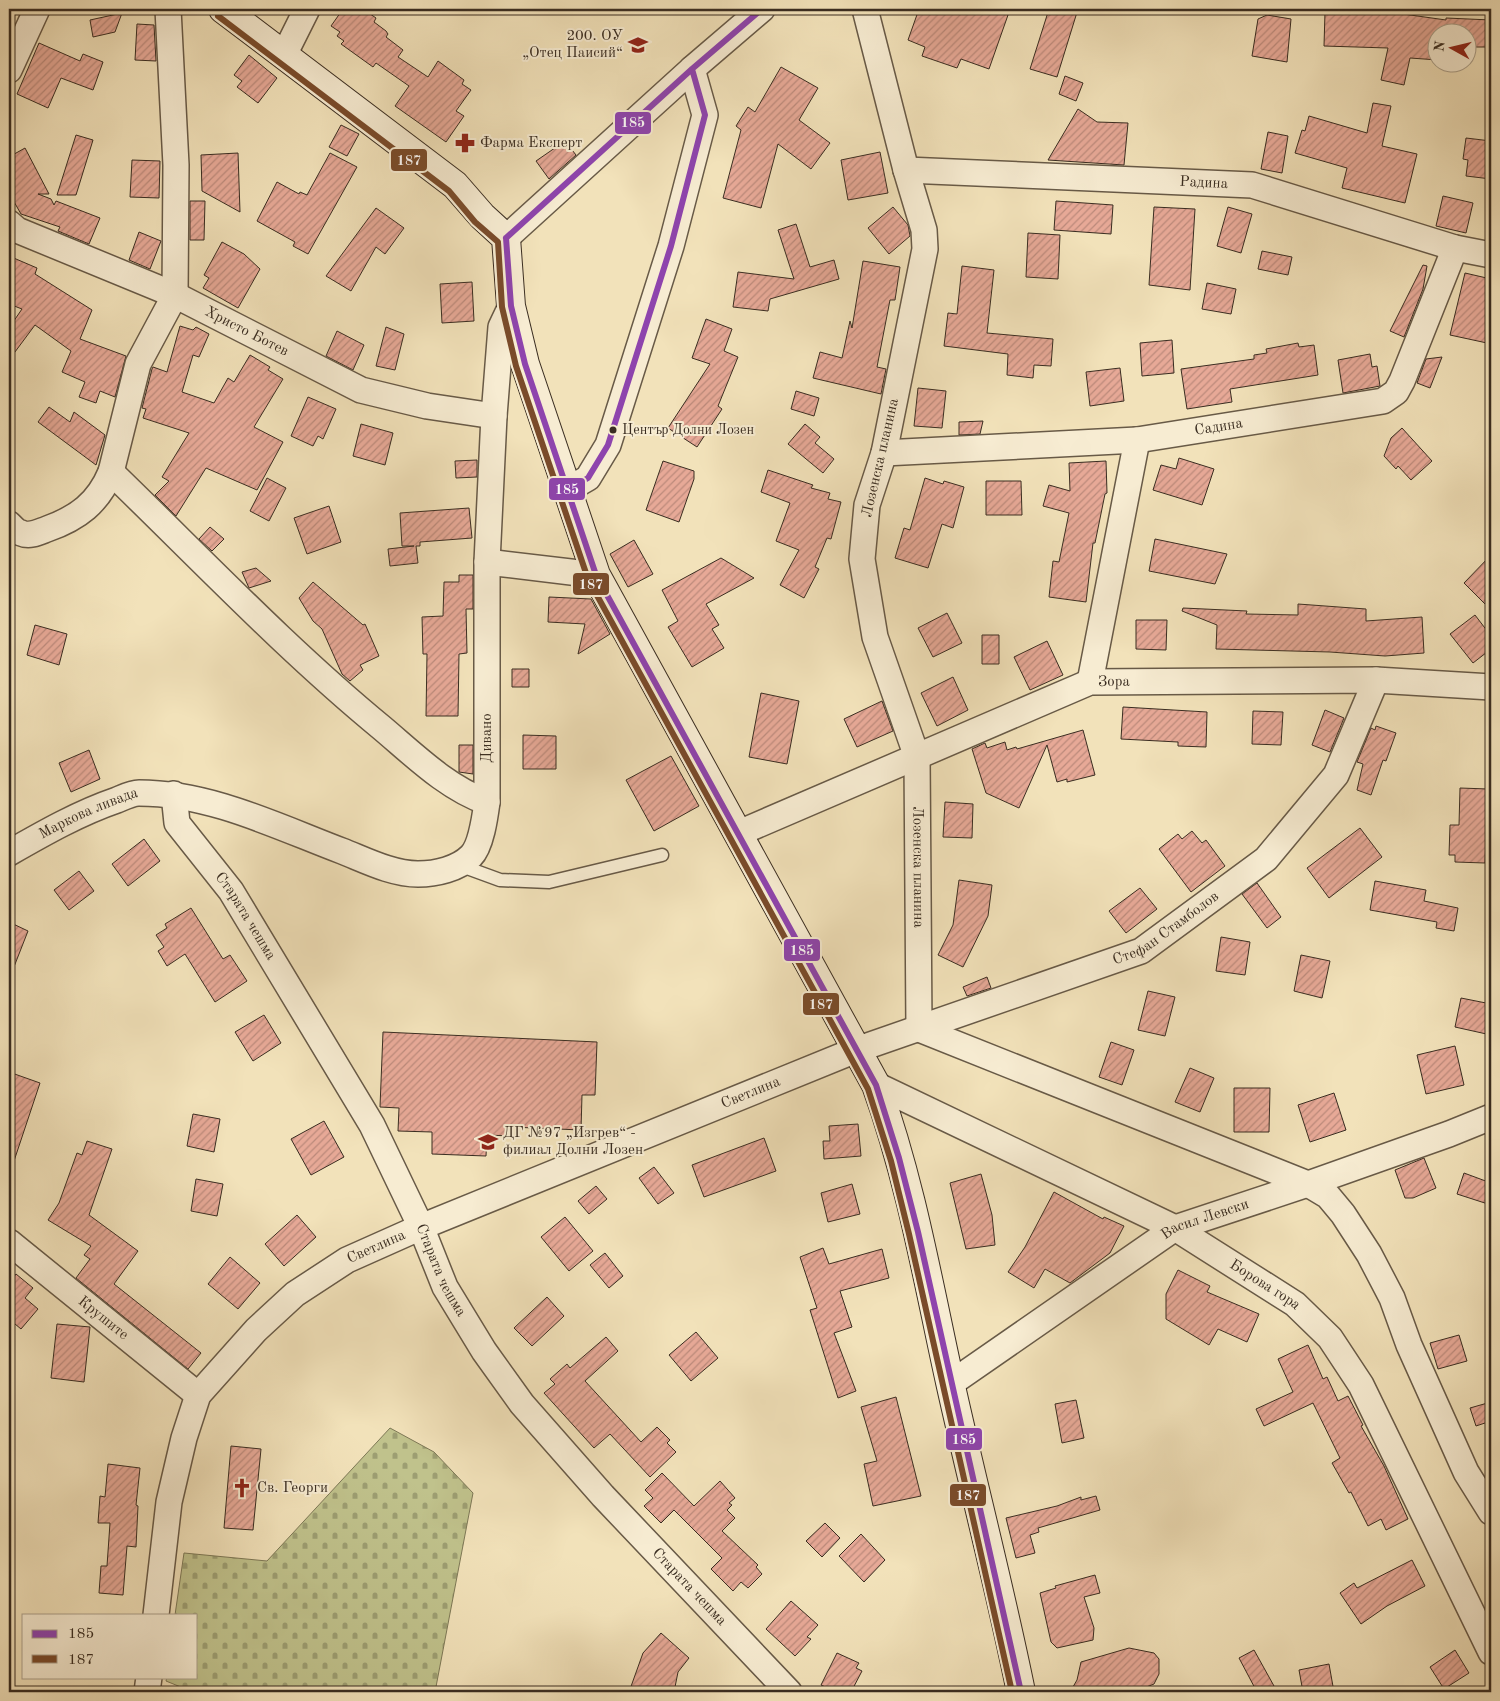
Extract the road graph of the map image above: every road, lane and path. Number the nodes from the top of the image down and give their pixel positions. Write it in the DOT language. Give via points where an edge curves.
graph roads {
  1 [pos="37,9"];
  2 [pos="168,9"];
  3 [pos="223,9"];
  4 [pos="307,9"];
  5 [pos="762,9"];
  6 [pos="865,9"];
  7 [pos="17,33"];
  8 [pos="284,55"];
  9 [pos="692,69"];
  10 [pos="9,70"];
  11 [pos="906,170"];
  12 [pos="9,223"];
  13 [pos="506,238"];
  14 [pos="1455,248"];
  15 [pos="1491,255"];
  16 [pos="175,296"];
  17 [pos="511,306"];
  18 [pos="494,416"];
  19 [pos="1137,440"];
  20 [pos="884,453"];
  21 [pos="111,472"];
  22 [pos="569,489"];
  23 [pos="9,524"];
  24 [pos="487,562"];
  25 [pos="596,575"];
  26 [pos="1376,680"];
  27 [pos="1090,682"];
  28 [pos="1491,687"];
  29 [pos="917,757"];
  30 [pos="174,794"];
  31 [pos="487,802"];
  32 [pos="739,834"];
  33 [pos="9,853"];
  34 [pos="662,855"];
  35 [pos="459,865"];
  36 [pos="919,1029"];
  37 [pos="856,1050"];
  38 [pos="876,1085"];
  39 [pos="1491,1117"];
  40 [pos="1308,1184"];
  41 [pos="421,1227"];
  42 [pos="1175,1228"];
  43 [pos="9,1242"];
  44 [pos="950,1384"];
  45 [pos="198,1395"];
  46 [pos="1491,1512"];
  47 [pos="156,1614"];
  48 [pos="1491,1652"];
  49 [pos="149,1678"];
  50 [pos="147,1692"];
  51 [pos="790,1692"];
  52 [pos="1021,1692"];
  1 -- 7 [label="street"];
  2 -- 16 [label="street" via="176,165"];
  3 -- 8 [label="street"];
  4 -- 8 [label="street"];
  5 -- 9 [label="street"];
  6 -- 11 [label="street, Лозенска планина"];
  7 -- 10 [label="street"];
  8 -- 13 [label="street" via="455,185"];
  9 -- 13 [label="street"];
  9 -- 22 [label="street" via="705,115 671,246 608,444 588,478"];
  11 -- 14 [label="street, Радина" via="1252,185"];
  11 -- 20 [label="street, Лозенска планина" via="924,230 925,249"];
  12 -- 16 [label="street, Христо Ботев" via="17,230"];
  13 -- 17 [label="street"];
  14 -- 15 [label="street, Радина"];
  14 -- 19 [label="street, Садина" via="1402,381 1396,392 1383,401"];
  16 -- 18 [label="street, Христо Ботев" via="361,390 427,406"];
  16 -- 21 [label="street" via="138,364"];
  17 -- 18 [label="street, Дивано" via="501,327"];
  17 -- 22 [label="street" via="525,364"];
  18 -- 24 [label="street, Дивано"];
  19 -- 20 [label="street, Садина"];
  19 -- 27 [label="street"];
  20 -- 29 [label="street, Лозенска планина" via="867,505 862,559 875,637"];
  21 -- 23 [label="street" via="99,493 72,520 33,534 20,533"];
  21 -- 31 [label="street" via="332,686 445,779"];
  22 -- 25 [label="street"];
  24 -- 25 [label="street"];
  24 -- 31 [label="street, Дивано"];
  25 -- 32 [label="street"];
  26 -- 27 [label="street, Зора"];
  26 -- 28 [label="street, Зора"];
  26 -- 36 [label="street, Стефан Стамболов" via="1336,775 1266,859 1141,951"];
  27 -- 29 [label="street, Зора"];
  29 -- 32 [label="street, Зора"];
  29 -- 36 [label="street, Лозенска планина"];
  30 -- 33 [label="street, Маркова ливада" via="136,793 99,806"];
  30 -- 35 [label="street" via="235,811 390,869 417,874"];
  30 -- 41 [label="street, Старата чешма" via="177,823 231,891 291,988 372,1125"];
  31 -- 35 [label="street, Дивано" via="484,826 472,855"];
  32 -- 37 [label="street"];
  34 -- 35 [label="lane" via="549,882 500,880"];
  36 -- 37 [label="street, Стефан Стамболов"];
  36 -- 40 [label="street"];
  37 -- 38 [label="street"];
  37 -- 41 [label="street, Светлина"];
  38 -- 42 [label="street, Борова гора"];
  38 -- 44 [label="street" via="893,1133 919,1234"];
  39 -- 40 [label="street, Васил Левски"];
  40 -- 42 [label="street, Васил Левски"];
  40 -- 46 [label="street" via="1328,1196 1370,1254 1466,1472"];
  41 -- 45 [label="street, Светлина" via="347,1260 295,1294 256,1330"];
  41 -- 51 [label="street, Старата чешма" via="445,1287 484,1351 522,1404 603,1496"];
  42 -- 44 [label="street, Васил Левски"];
  42 -- 48 [label="street, Борова гора" via="1294,1304 1330,1338 1361,1385"];
  43 -- 45 [label="street, Крушите"];
  44 -- 52 [label="street"];
  45 -- 47 [label="street, Светлина" via="169,1502"];
  49 -- 50 [label="street"];
}
